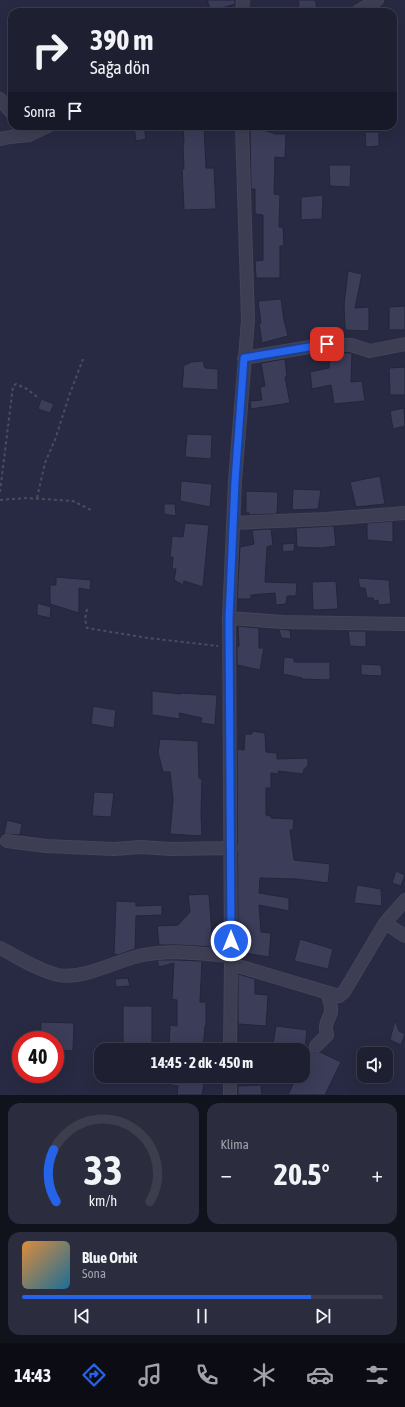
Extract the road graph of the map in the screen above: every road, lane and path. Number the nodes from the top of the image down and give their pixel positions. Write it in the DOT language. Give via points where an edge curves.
graph roads {
  1 [pos="377,0"];
  2 [pos="364,8"];
  3 [pos="0,98"];
  4 [pos="8,108"];
  5 [pos="26,130"];
  6 [pos="242,130"];
  7 [pos="0,139"];
  8 [pos="405,344"];
  9 [pos="244,358"];
  10 [pos="83,359"];
  11 [pos="36,397"];
  12 [pos="0,492"];
  13 [pos="37,498"];
  14 [pos="0,500"];
  15 [pos="91,510"];
  16 [pos="405,513"];
  17 [pos="233,523"];
  18 [pos="87,609"];
  19 [pos="229,618"];
  20 [pos="405,624"];
  21 [pos="230,648"];
  22 [pos="7,841"];
  23 [pos="231,848"];
  24 [pos="405,900"];
  25 [pos="386,924"];
  26 [pos="405,936"];
  27 [pos="0,948"];
  28 [pos="231,960"];
  29 [pos="327,993"];
  30 [pos="230,1043"];
  31 [pos="316,1046"];
  32 [pos="230,1083"];
  33 [pos="230,1095"];
  1 -- 2 [label="street"];
  3 -- 4 [label="street"];
  5 -- 7 [label="street"];
  6 -- 9 [label="street" via="248,320"];
  8 -- 9 [label="street" via="370,351 351,345 327,344"];
  9 -- 17 [label="street"];
  10 -- 13 [label="path" via="56,437 44,463"];
  11 -- 12 [label="path" via="27,389 16,384 13,386"];
  13 -- 14 [label="path"];
  13 -- 15 [label="path" via="73,500"];
  16 -- 17 [label="street"];
  17 -- 19 [label="street"];
  18 -- 21 [label="path" via="87,628"];
  19 -- 20 [label="street" via="282,622"];
  19 -- 21 [label="street"];
  21 -- 23 [label="street"];
  22 -- 23 [label="street" via="46,846 114,849"];
  23 -- 28 [label="street"];
  24 -- 25 [label="street"];
  25 -- 26 [label="street"];
  25 -- 29 [label="street" via="344,992 338,996"];
  27 -- 28 [label="street" via="39,968 58,975 76,976 143,955 175,952"];
  28 -- 29 [label="street"];
  28 -- 30 [label="street"];
  29 -- 31 [label="street" via="331,1003 325,1028 327,1034"];
  32 -- 33 [label="street"];
}
